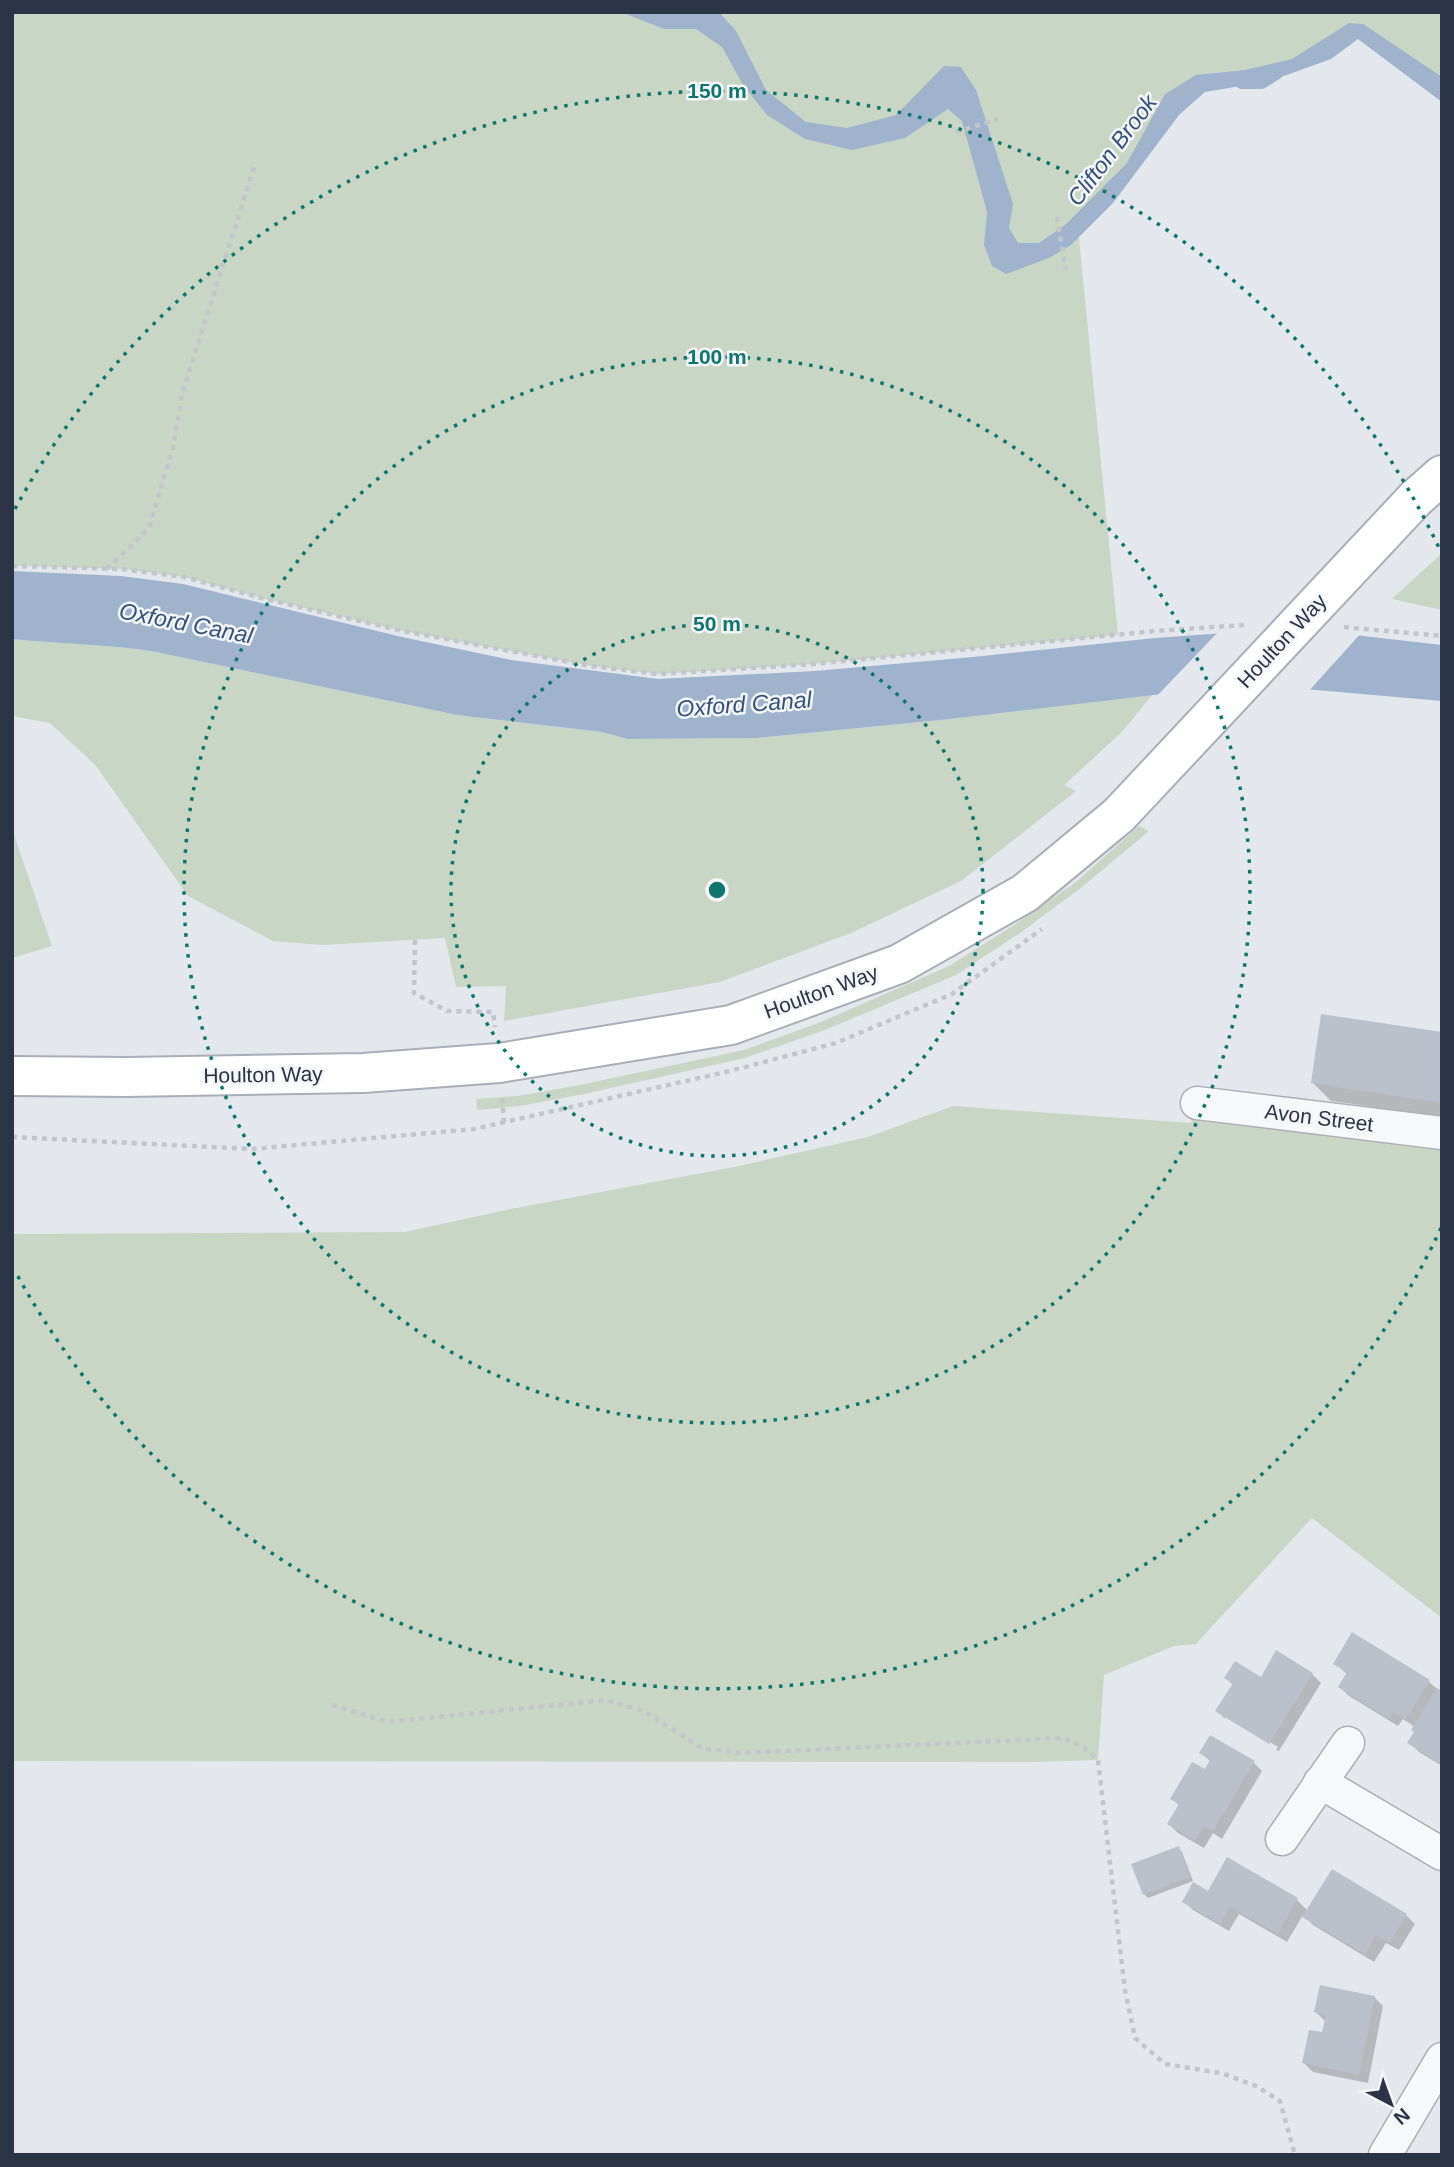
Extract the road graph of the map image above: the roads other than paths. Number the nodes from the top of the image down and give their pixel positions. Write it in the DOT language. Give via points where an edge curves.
graph roads {
  1 [pos="1429,487"];
  2 [pos="12,1076"];
  3 [pos="1197,1103"];
  4 [pos="1442,1133"];
  5 [pos="1348,1743"];
  6 [pos="1320,1782"];
  7 [pos="1282,1839"];
  8 [pos="1442,1853"];
  9 [pos="1442,2059"];
  10 [pos="1385,2155"];
  1 -- 2 [label="street, Houlton Way, bridge" via="1119,815 1025,893 899,964 731,1025 499,1063 363,1073"];
  3 -- 4 [label="street, Avon Street"];
  5 -- 6 [label="street"];
  6 -- 7 [label="street"];
  6 -- 8 [label="street"];
  9 -- 10 [label="street"];
}
